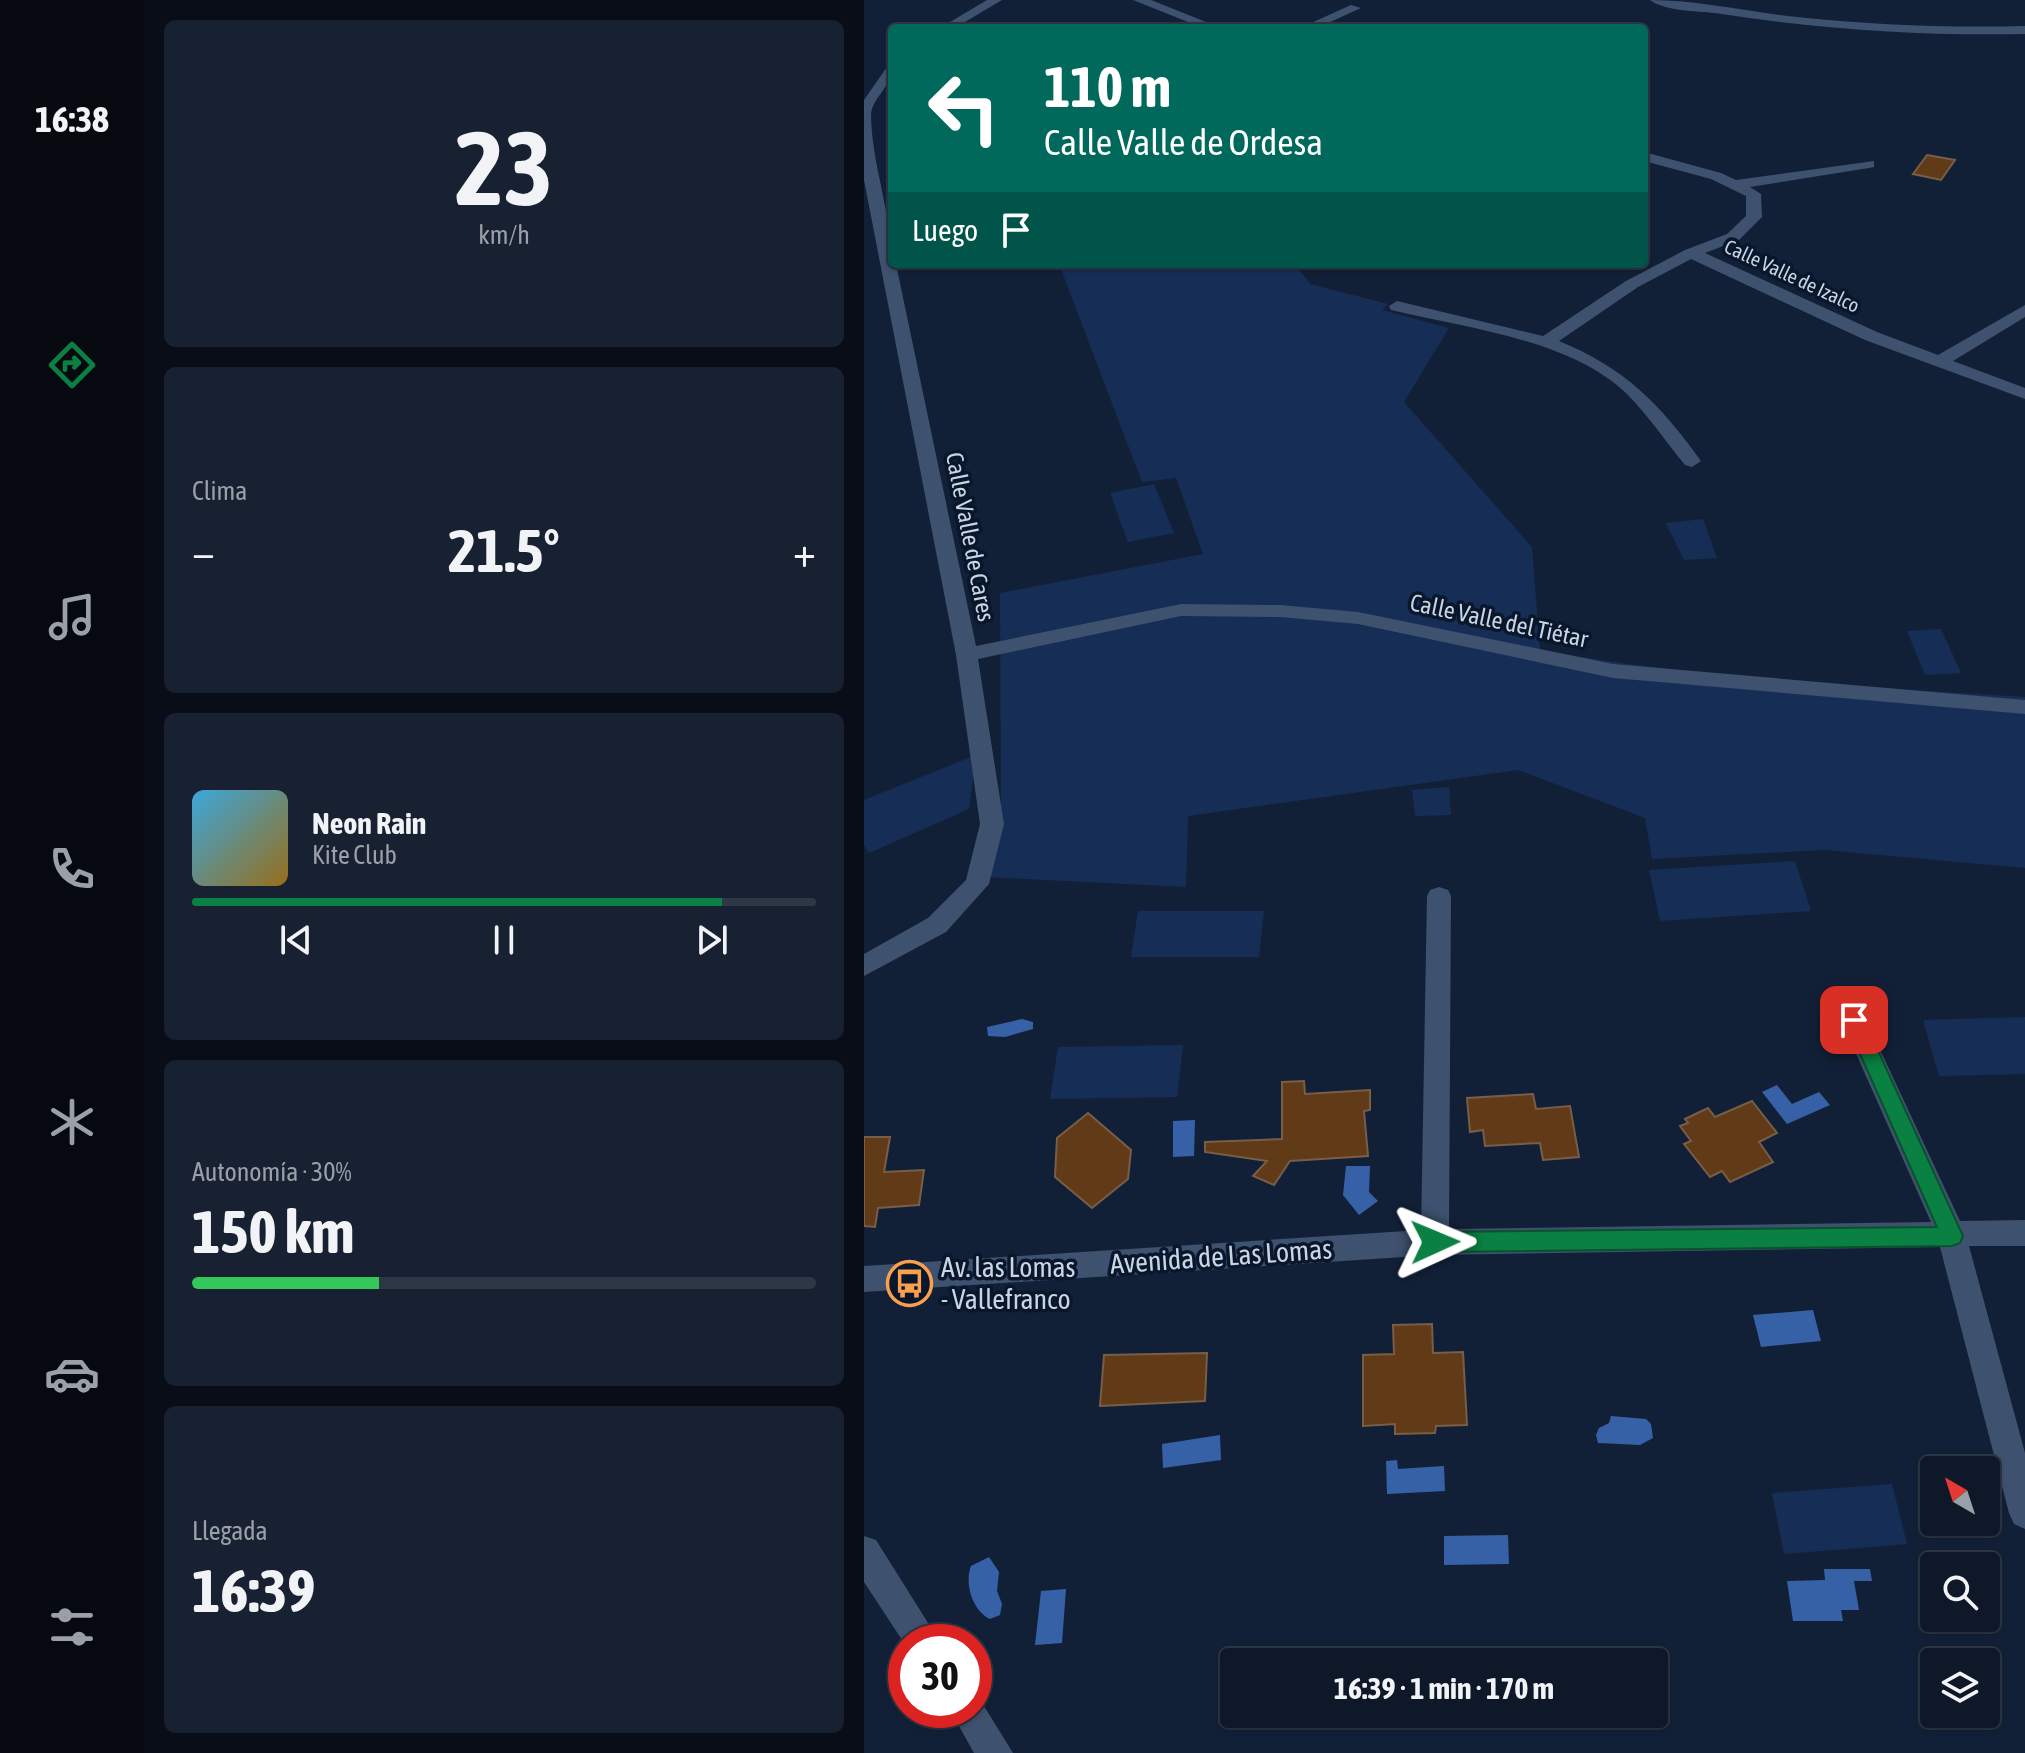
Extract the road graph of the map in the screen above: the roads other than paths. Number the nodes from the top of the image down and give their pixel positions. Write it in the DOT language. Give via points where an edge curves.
graph roads {
  1 [pos="996,0"];
  2 [pos="1139,0"];
  3 [pos="1656,0"];
  4 [pos="1355,8"];
  5 [pos="953,24"];
  6 [pos="1204,24"];
  7 [pos="1316,24"];
  8 [pos="2025,30"];
  9 [pos="888,76"];
  10 [pos="864,110"];
  11 [pos="864,110"];
  12 [pos="1648,157"];
  13 [pos="1869,164"];
  14 [pos="1738,184"];
  15 [pos="878,213"];
  16 [pos="1691,253"];
  17 [pos="888,263"];
  18 [pos="889,268"];
  19 [pos="1397,306"];
  20 [pos="2025,310"];
  21 [pos="1546,342"];
  22 [pos="1938,363"];
  23 [pos="2025,394"];
  24 [pos="1692,461"];
  25 [pos="967,655"];
  26 [pos="2025,707"];
  27 [pos="1439,896"];
  28 [pos="864,966"];
  29 [pos="1854,1020"];
  30 [pos="2025,1233"];
  31 [pos="1952,1236"];
  32 [pos="1435,1242"];
  33 [pos="864,1279"];
  34 [pos="2025,1513"];
  35 [pos="864,1552"];
  36 [pos="911,1624"];
  37 [pos="979,1728"];
  38 [pos="995,1753"];
  1 -- 5 [label="street"];
  2 -- 6 [label="street"];
  3 -- 8 [label="street" via="1881,30"];
  4 -- 7 [label="street"];
  9 -- 11 [label="street, Calle Valle de Cares"];
  10 -- 15 [label="street, Calle Valle de Cares" via="865,148"];
  12 -- 14 [label="street"];
  13 -- 14 [label="street"];
  14 -- 16 [label="street, Calle Valle de Izalco" via="1753,194 1754,217 1733,237"];
  15 -- 17 [label="street, Calle Valle de Cares"];
  16 -- 21 [label="street" via="1632,284"];
  16 -- 22 [label="street, Calle Valle de Izalco"];
  18 -- 25 [label="street, Calle Valle de Cares"];
  19 -- 21 [label="street"];
  20 -- 22 [label="street"];
  21 -- 24 [label="street" via="1590,360 1632,389"];
  22 -- 23 [label="street, Calle Valle de Izalco"];
  25 -- 26 [label="street, Calle Valle del Tiétar" via="1181,610 1280,611 1358,618 1613,671"];
  25 -- 28 [label="street, Calle Valle de Cares" via="992,824 977,884 937,925"];
  27 -- 32 [label="street"];
  29 -- 31 [label="street"];
  30 -- 31 [label="street, Avenida de Las Lomas"];
  31 -- 32 [label="street, Avenida de Las Lomas"];
  31 -- 34 [label="street"];
  32 -- 33 [label="street, Avenida de Las Lomas"];
  35 -- 36 [label="street"];
  37 -- 38 [label="street"];
}
